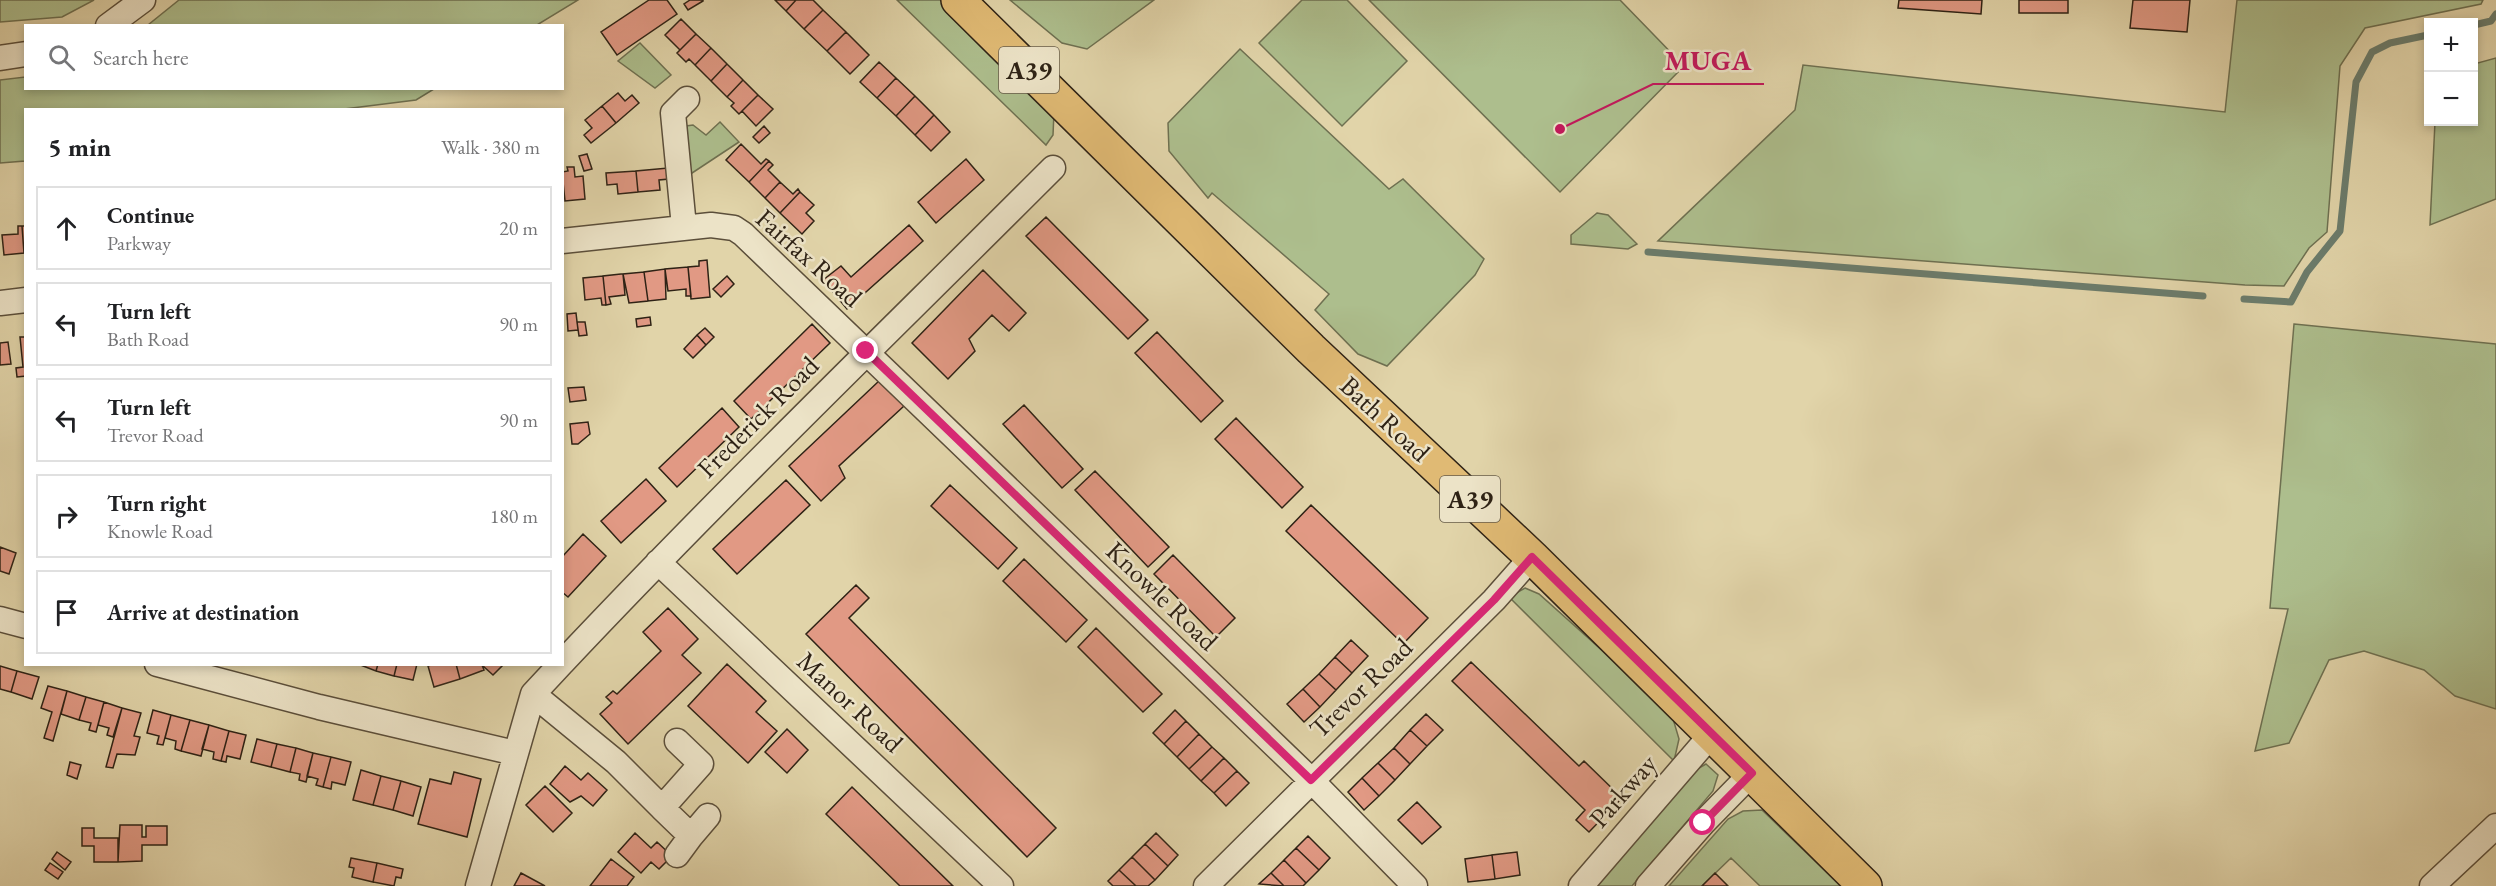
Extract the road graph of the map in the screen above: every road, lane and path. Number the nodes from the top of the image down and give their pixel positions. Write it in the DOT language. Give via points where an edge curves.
graph roads {
  1 [pos="143,0"];
  2 [pos="958,0"];
  3 [pos="111,24"];
  4 [pos="24,54"];
  5 [pos="0,58"];
  6 [pos="687,99"];
  7 [pos="1053,168"];
  8 [pos="684,227"];
  9 [pos="564,240"];
  10 [pos="24,300"];
  11 [pos="0,303"];
  12 [pos="866,351"];
  13 [pos="1532,557"];
  14 [pos="658,562"];
  15 [pos="0,619"];
  16 [pos="24,625"];
  17 [pos="564,662"];
  18 [pos="165,666"];
  19 [pos="560,666"];
  20 [pos="533,694"];
  21 [pos="1710,735"];
  22 [pos="677,741"];
  23 [pos="515,753"];
  24 [pos="1752,773"];
  25 [pos="1311,780"];
  26 [pos="662,808"];
  27 [pos="708,816"];
  28 [pos="2496,826"];
  29 [pos="478,886"];
  30 [pos="1001,886"];
  31 [pos="1206,886"];
  32 [pos="1415,886"];
  33 [pos="1581,886"];
  34 [pos="1648,886"];
  35 [pos="1865,886"];
  36 [pos="2432,886"];
  1 -- 3 [label="street"];
  2 -- 13 [label="main road, Bath Road / A39" via="1311,349"];
  4 -- 5 [label="street"];
  6 -- 8 [label="street" via="673,113"];
  7 -- 12 [label="street, Frederick Road"];
  8 -- 9 [label="street, Fairfax Road"];
  8 -- 12 [label="street, Fairfax Road" via="724,226 743,234"];
  10 -- 11 [label="street"];
  12 -- 14 [label="street, Frederick Road"];
  12 -- 25 [label="street, Knowle Road"];
  13 -- 21 [label="main road, Bath Road / A39"];
  13 -- 25 [label="street, Trevor Road" via="1494,600"];
  14 -- 17 [label="street, Frederick Road"];
  14 -- 30 [label="street, Manor Road"];
  15 -- 16 [label="street"];
  18 -- 23 [label="street"];
  19 -- 20 [label="street, Frederick Road"];
  20 -- 23 [label="street, Frederick Road"];
  20 -- 26 [label="street" via="616,762"];
  21 -- 24 [label="main road, Bath Road / A39"];
  21 -- 33 [label="street, Parkway"];
  22 -- 26 [label="street" via="701,764"];
  23 -- 29 [label="street, Frederick Road"];
  24 -- 34 [label="street"];
  24 -- 35 [label="main road, Bath Road / A39"];
  25 -- 31 [label="street, Trevor Road"];
  25 -- 32 [label="street, Knowle Road"];
  26 -- 27 [label="street" via="684,845"];
  28 -- 36 [label="street"];
}
